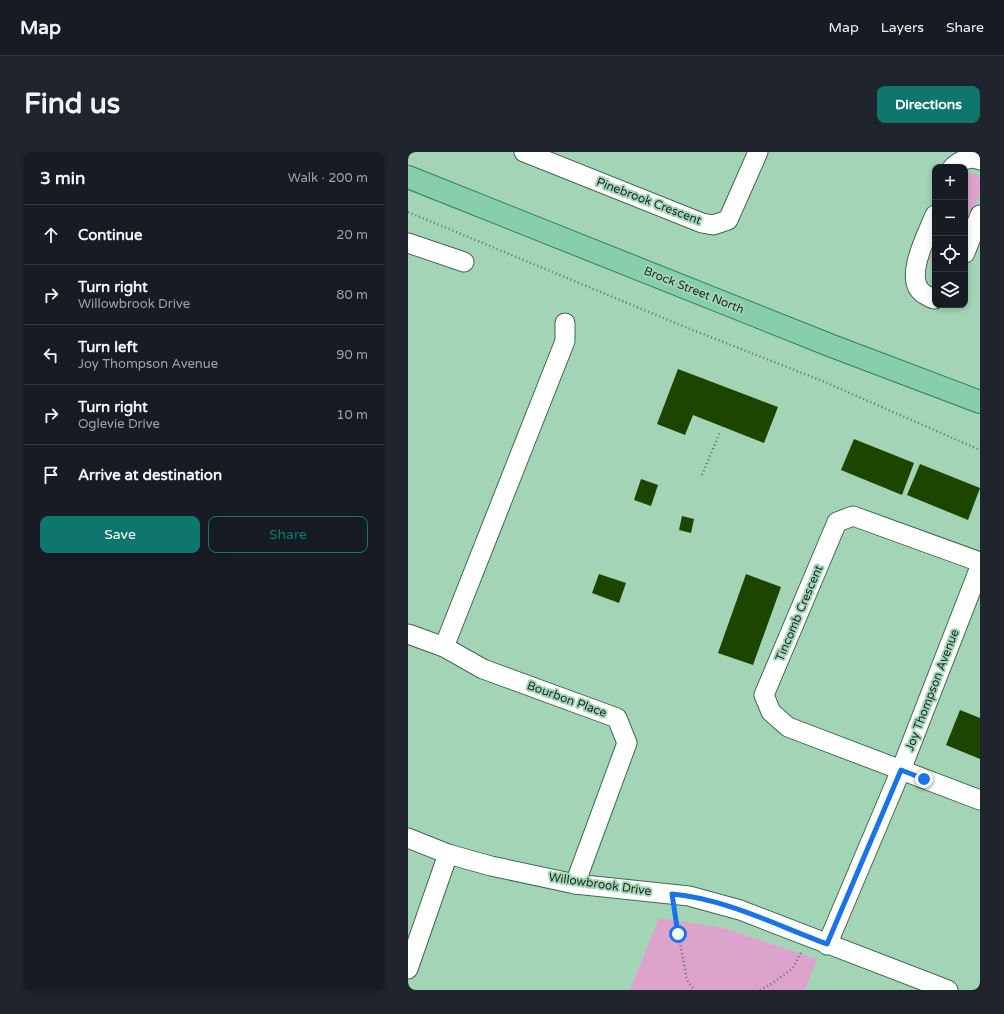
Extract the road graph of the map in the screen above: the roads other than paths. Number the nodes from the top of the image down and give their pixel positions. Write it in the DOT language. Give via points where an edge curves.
graph roads {
  1 [pos="524,152"];
  2 [pos="758,152"];
  3 [pos="980,160"];
  4 [pos="957,164"];
  5 [pos="408,177"];
  6 [pos="980,215"];
  7 [pos="932,223"];
  8 [pos="408,243"];
  9 [pos="968,245"];
  10 [pos="464,262"];
  11 [pos="932,299"];
  12 [pos="565,323"];
  13 [pos="980,402"];
  14 [pos="980,562"];
  15 [pos="980,567"];
  16 [pos="408,634"];
  17 [pos="444,647"];
  18 [pos="901,770"];
  19 [pos="980,800"];
  20 [pos="408,838"];
  21 [pos="448,854"];
  22 [pos="575,884"];
  23 [pos="818,941"];
  24 [pos="408,968"];
  25 [pos="948,990"];
  1 -- 2 [label="street, Pinebrook Crescent" via="702,223 713,225 728,220"];
  3 -- 4 [label="street" via="962,160"];
  5 -- 13 [label="main road, Brock Street North" via="832,346"];
  6 -- 9 [label="street"];
  7 -- 11 [label="street" via="916,266 915,283 920,291"];
  8 -- 10 [label="street"];
  12 -- 17 [label="street" via="565,342"];
  14 -- 18 [label="street, Tincomb Crescent" via="853,516 837,522 764,695 771,712 788,727"];
  15 -- 18 [label="street, Joy Thompson Avenue"];
  16 -- 17 [label="street, Bourbon Place"];
  17 -- 22 [label="street, Bourbon Place" via="482,668 617,718 627,743"];
  18 -- 19 [label="street, Tincomb Crescent"];
  18 -- 23 [label="street, Joy Thompson Avenue"];
  20 -- 21 [label="street, Willowbrook Drive"];
  21 -- 22 [label="street, Willowbrook Drive"];
  21 -- 24 [label="street"];
  22 -- 23 [label="street, Willowbrook Drive" via="690,896 740,910"];
  23 -- 25 [label="street, Willowbrook Drive"];
}
